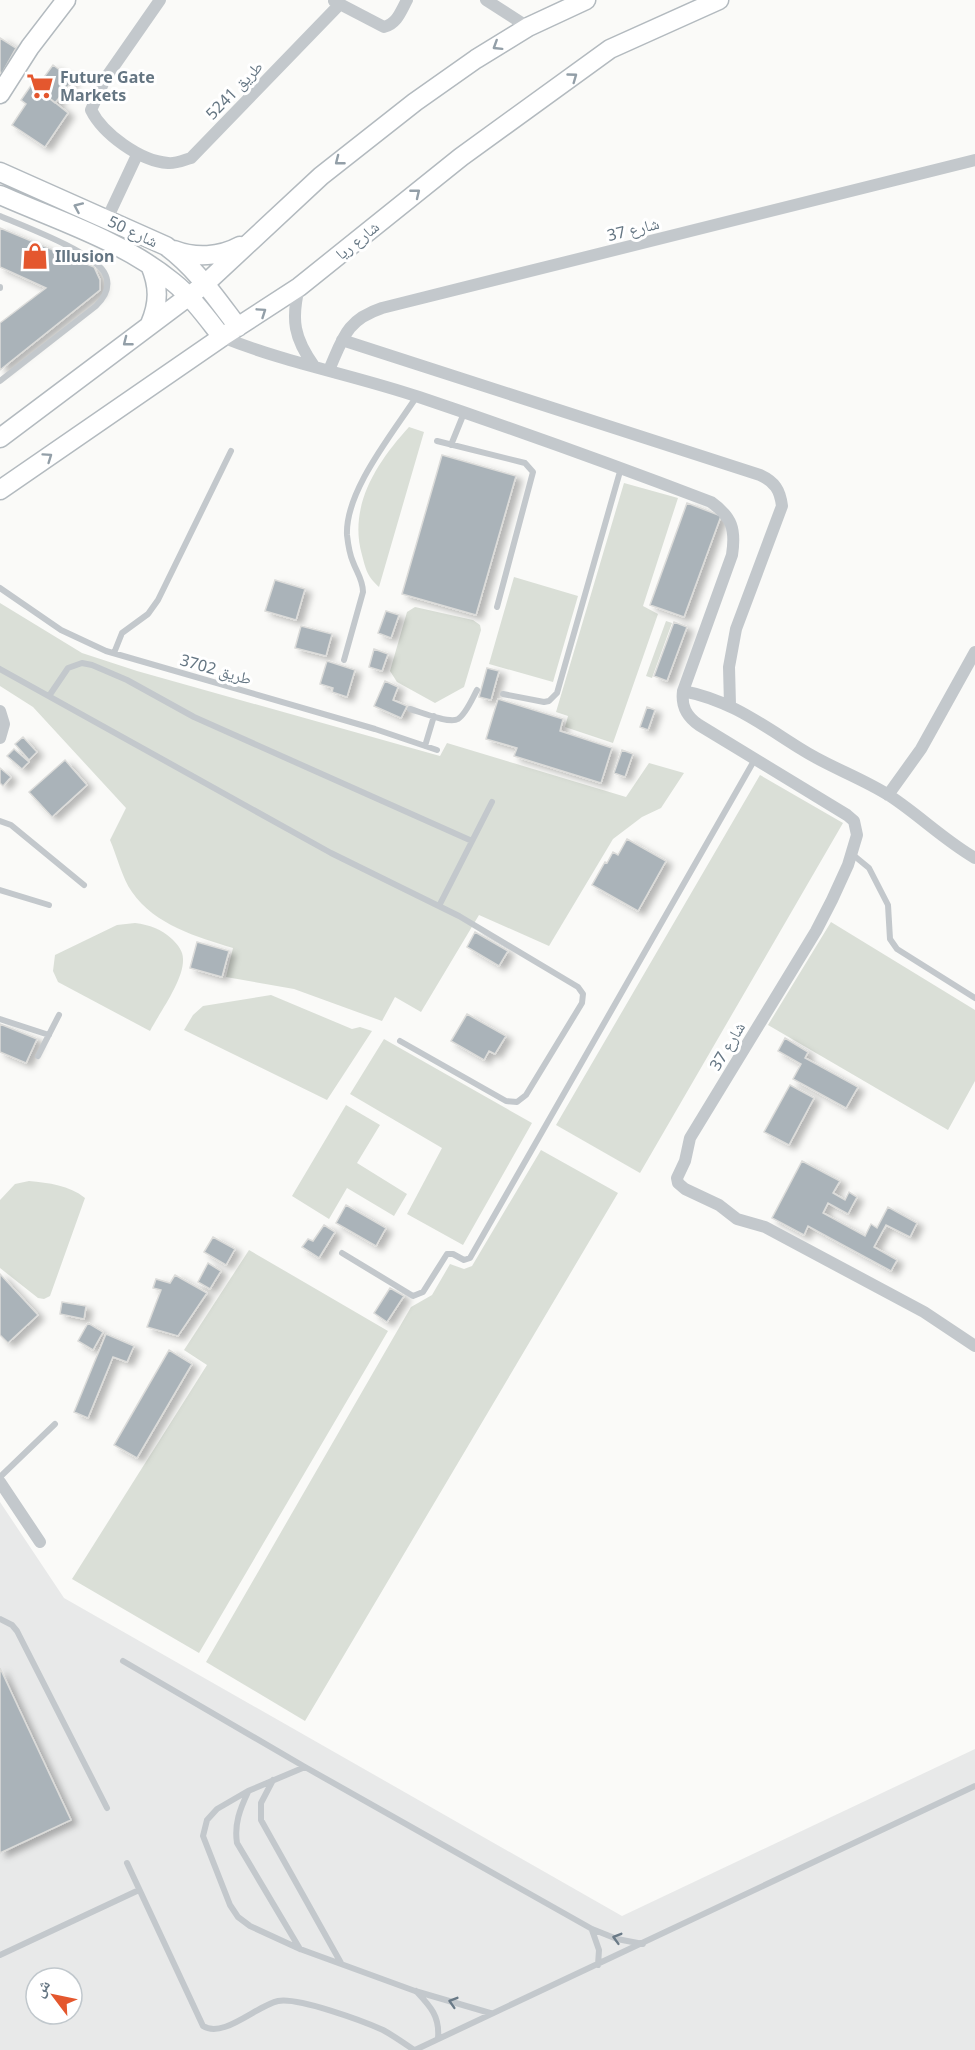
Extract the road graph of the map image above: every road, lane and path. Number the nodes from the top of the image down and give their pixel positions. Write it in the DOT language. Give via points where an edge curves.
graph roads {
  1 [pos="66,0"];
  2 [pos="160,0"];
  3 [pos="407,0"];
  4 [pos="486,0"];
  5 [pos="586,0"];
  6 [pos="719,0"];
  7 [pos="336,2"];
  8 [pos="552,8"];
  9 [pos="528,27"];
  10 [pos="0,94"];
  11 [pos="137,155"];
  12 [pos="975,160"];
  13 [pos="0,172"];
  14 [pos="0,195"];
  15 [pos="0,216"];
  16 [pos="107,219"];
  17 [pos="259,234"];
  18 [pos="166,246"];
  19 [pos="150,265"];
  20 [pos="205,284"];
  21 [pos="299,287"];
  22 [pos="188,296"];
  23 [pos="150,324"];
  24 [pos="230,332"];
  25 [pos="342,340"];
  26 [pos="314,366"];
  27 [pos="329,370"];
  28 [pos="0,381"];
  29 [pos="417,396"];
  30 [pos="464,413"];
  31 [pos="0,438"];
  32 [pos="437,441"];
  33 [pos="451,445"];
  34 [pos="231,452"];
  35 [pos="621,468"];
  36 [pos="0,490"];
  37 [pos="0,588"];
  38 [pos="497,607"];
  39 [pos="975,652"];
  40 [pos="114,653"];
  41 [pos="344,660"];
  42 [pos="0,669"];
  43 [pos="477,690"];
  44 [pos="683,691"];
  45 [pos="503,694"];
  46 [pos="49,696"];
  47 [pos="730,705"];
  48 [pos="410,709"];
  49 [pos="0,711"];
  50 [pos="434,716"];
  51 [pos="0,738"];
  52 [pos="425,746"];
  53 [pos="437,750"];
  54 [pos="755,758"];
  55 [pos="888,795"];
  56 [pos="492,802"];
  57 [pos="0,821"];
  58 [pos="472,841"];
  59 [pos="851,854"];
  60 [pos="975,858"];
  61 [pos="84,885"];
  62 [pos="0,890"];
  63 [pos="49,904"];
  64 [pos="439,906"];
  65 [pos="975,998"];
  66 [pos="59,1015"];
  67 [pos="0,1019"];
  68 [pos="49,1035"];
  69 [pos="400,1041"];
  70 [pos="38,1056"];
  71 [pos="342,1253"];
  72 [pos="975,1346"];
  73 [pos="55,1424"];
  74 [pos="0,1477"];
  75 [pos="0,1482"];
  76 [pos="40,1542"];
  77 [pos="0,1619"];
  78 [pos="123,1661"];
  79 [pos="304,1767"];
  80 [pos="273,1780"];
  81 [pos="975,1786"];
  82 [pos="249,1791"];
  83 [pos="107,1808"];
  84 [pos="127,1863"];
  85 [pos="140,1890"];
  86 [pos="592,1929"];
  87 [pos="644,1944"];
  88 [pos="300,1949"];
  89 [pos="0,1955"];
  90 [pos="341,1963"];
  91 [pos="598,1965"];
  92 [pos="415,1991"];
  93 [pos="490,2013"];
  94 [pos="438,2038"];
  95 [pos="414,2050"];
  1 -- 10 [label="main road"];
  2 -- 11 [label="street, طريق 5241" via="105,79 92,110 98,122"];
  3 -- 7 [label="street" via="395,22 384,27"];
  4 -- 9 [label="street"];
  5 -- 8 [label="main road"];
  21 -- 6 [label="main road, شارع ريا, one-way" via="461,157 610,49"];
  7 -- 11 [label="street, طريق 5241" via="191,158 169,164"];
  8 -- 9 [label="main road"];
  9 -- 17 [label="main road, one-way" via="415,102 321,176"];
  11 -- 16 [label="street"];
  12 -- 25 [label="street, شارع 37" via="382,308 356,320"];
  16 -- 13 [label="main road, شارع 50, one-way"];
  14 -- 19 [label="main road, شارع 50" via="125,249"];
  15 -- 28 [label="lane" via="82,255 103,270 107,279 107,289 96,306"];
  16 -- 18 [label="main road, شارع 50"];
  17 -- 18 [label="main road" via="235,249 207,255 193,255"];
  17 -- 20 [label="main road"];
  18 -- 20 [label="main road, شارع 50"];
  19 -- 22 [label="main road, شارع 50"];
  19 -- 23 [label="main road" via="157,300"];
  20 -- 22 [label="main road"];
  20 -- 24 [label="main road, شارع 50"];
  24 -- 21 [label="main road, شارع ريا, one-way"];
  21 -- 26 [label="street" via="294,307 295,328"];
  22 -- 23 [label="main road"];
  22 -- 24 [label="main road, شارع 50"];
  23 -- 31 [label="main road, one-way"];
  24 -- 26 [label="street" via="267,354"];
  36 -- 24 [label="main road, شارع ريا, one-way"];
  25 -- 27 [label="street, شارع 37"];
  25 -- 47 [label="street" via="770,479 777,486 783,506 736,629 729,667"];
  26 -- 27 [label="street"];
  27 -- 29 [label="street"];
  29 -- 30 [label="street"];
  29 -- 41 [label="lane" via="350,505 347,540 363,592"];
  30 -- 33 [label="lane"];
  30 -- 35 [label="street"];
  32 -- 33 [label="lane"];
  33 -- 38 [label="lane" via="525,463 533,472"];
  34 -- 40 [label="lane" via="158,600 148,614 122,633"];
  35 -- 44 [label="street" via="711,502 731,524 732,555"];
  35 -- 45 [label="lane" via="557,693 544,702"];
  37 -- 40 [label="lane, طريق 3702" via="61,630"];
  39 -- 55 [label="street" via="921,749"];
  40 -- 52 [label="lane, طريق 3702"];
  42 -- 46 [label="lane"];
  43 -- 50 [label="lane" via="460,718 452,721"];
  44 -- 47 [label="street"];
  44 -- 54 [label="street, شارع 37" via="683,707 692,720"];
  46 -- 58 [label="lane" via="68,668 87,663 127,680 187,714"];
  46 -- 64 [label="lane" via="331,853"];
  47 -- 55 [label="street" via="818,760"];
  48 -- 50 [label="lane"];
  49 -- 51 [label="street" via="4,724"];
  50 -- 52 [label="lane"];
  52 -- 53 [label="lane, طريق 3702"];
  54 -- 59 [label="street, شارع 37" via="850,818 857,830"];
  54 -- 71 [label="lane" via="470,1258 447,1254 423,1292 413,1296"];
  55 -- 60 [label="street"];
  56 -- 58 [label="lane"];
  57 -- 61 [label="lane" via="11,825"];
  58 -- 64 [label="lane"];
  59 -- 65 [label="lane" via="869,868 888,906 890,939 897,950"];
  59 -- 72 [label="street, شارع 37" via="816,931 690,1138 677,1178 681,1186 708,1198 737,1219 775,1232 924,1312"];
  62 -- 63 [label="lane"];
  64 -- 69 [label="lane" via="578,987 583,994 582,1003 526,1095 517,1102 506,1101"];
  66 -- 68 [label="lane"];
  67 -- 68 [label="lane"];
  68 -- 70 [label="lane"];
  73 -- 74 [label="lane"];
  75 -- 76 [label="street"];
  77 -- 83 [label="lane" via="17,1631"];
  78 -- 79 [label="lane"];
  79 -- 80 [label="lane"];
  79 -- 86 [label="lane"];
  80 -- 82 [label="lane"];
  80 -- 90 [label="lane" via="261,1803 261,1820"];
  81 -- 87 [label="lane"];
  82 -- 88 [label="lane" via="238,1817 237,1843"];
  82 -- 88 [label="lane" via="211,1814 203,1836 238,1917"];
  84 -- 85 [label="lane"];
  85 -- 89 [label="lane"];
  85 -- 95 [label="lane" via="200,2022 208,2029 219,2030 270,2003 294,2000 370,2025"];
  87 -- 86 [label="lane, one-way"];
  86 -- 91 [label="lane"];
  87 -- 91 [label="lane"];
  88 -- 90 [label="lane"];
  90 -- 92 [label="lane"];
  91 -- 93 [label="lane"];
  93 -- 92 [label="lane, one-way"];
  92 -- 94 [label="lane" via="435,2012"];
  93 -- 94 [label="lane"];
  94 -- 95 [label="lane"];
}
